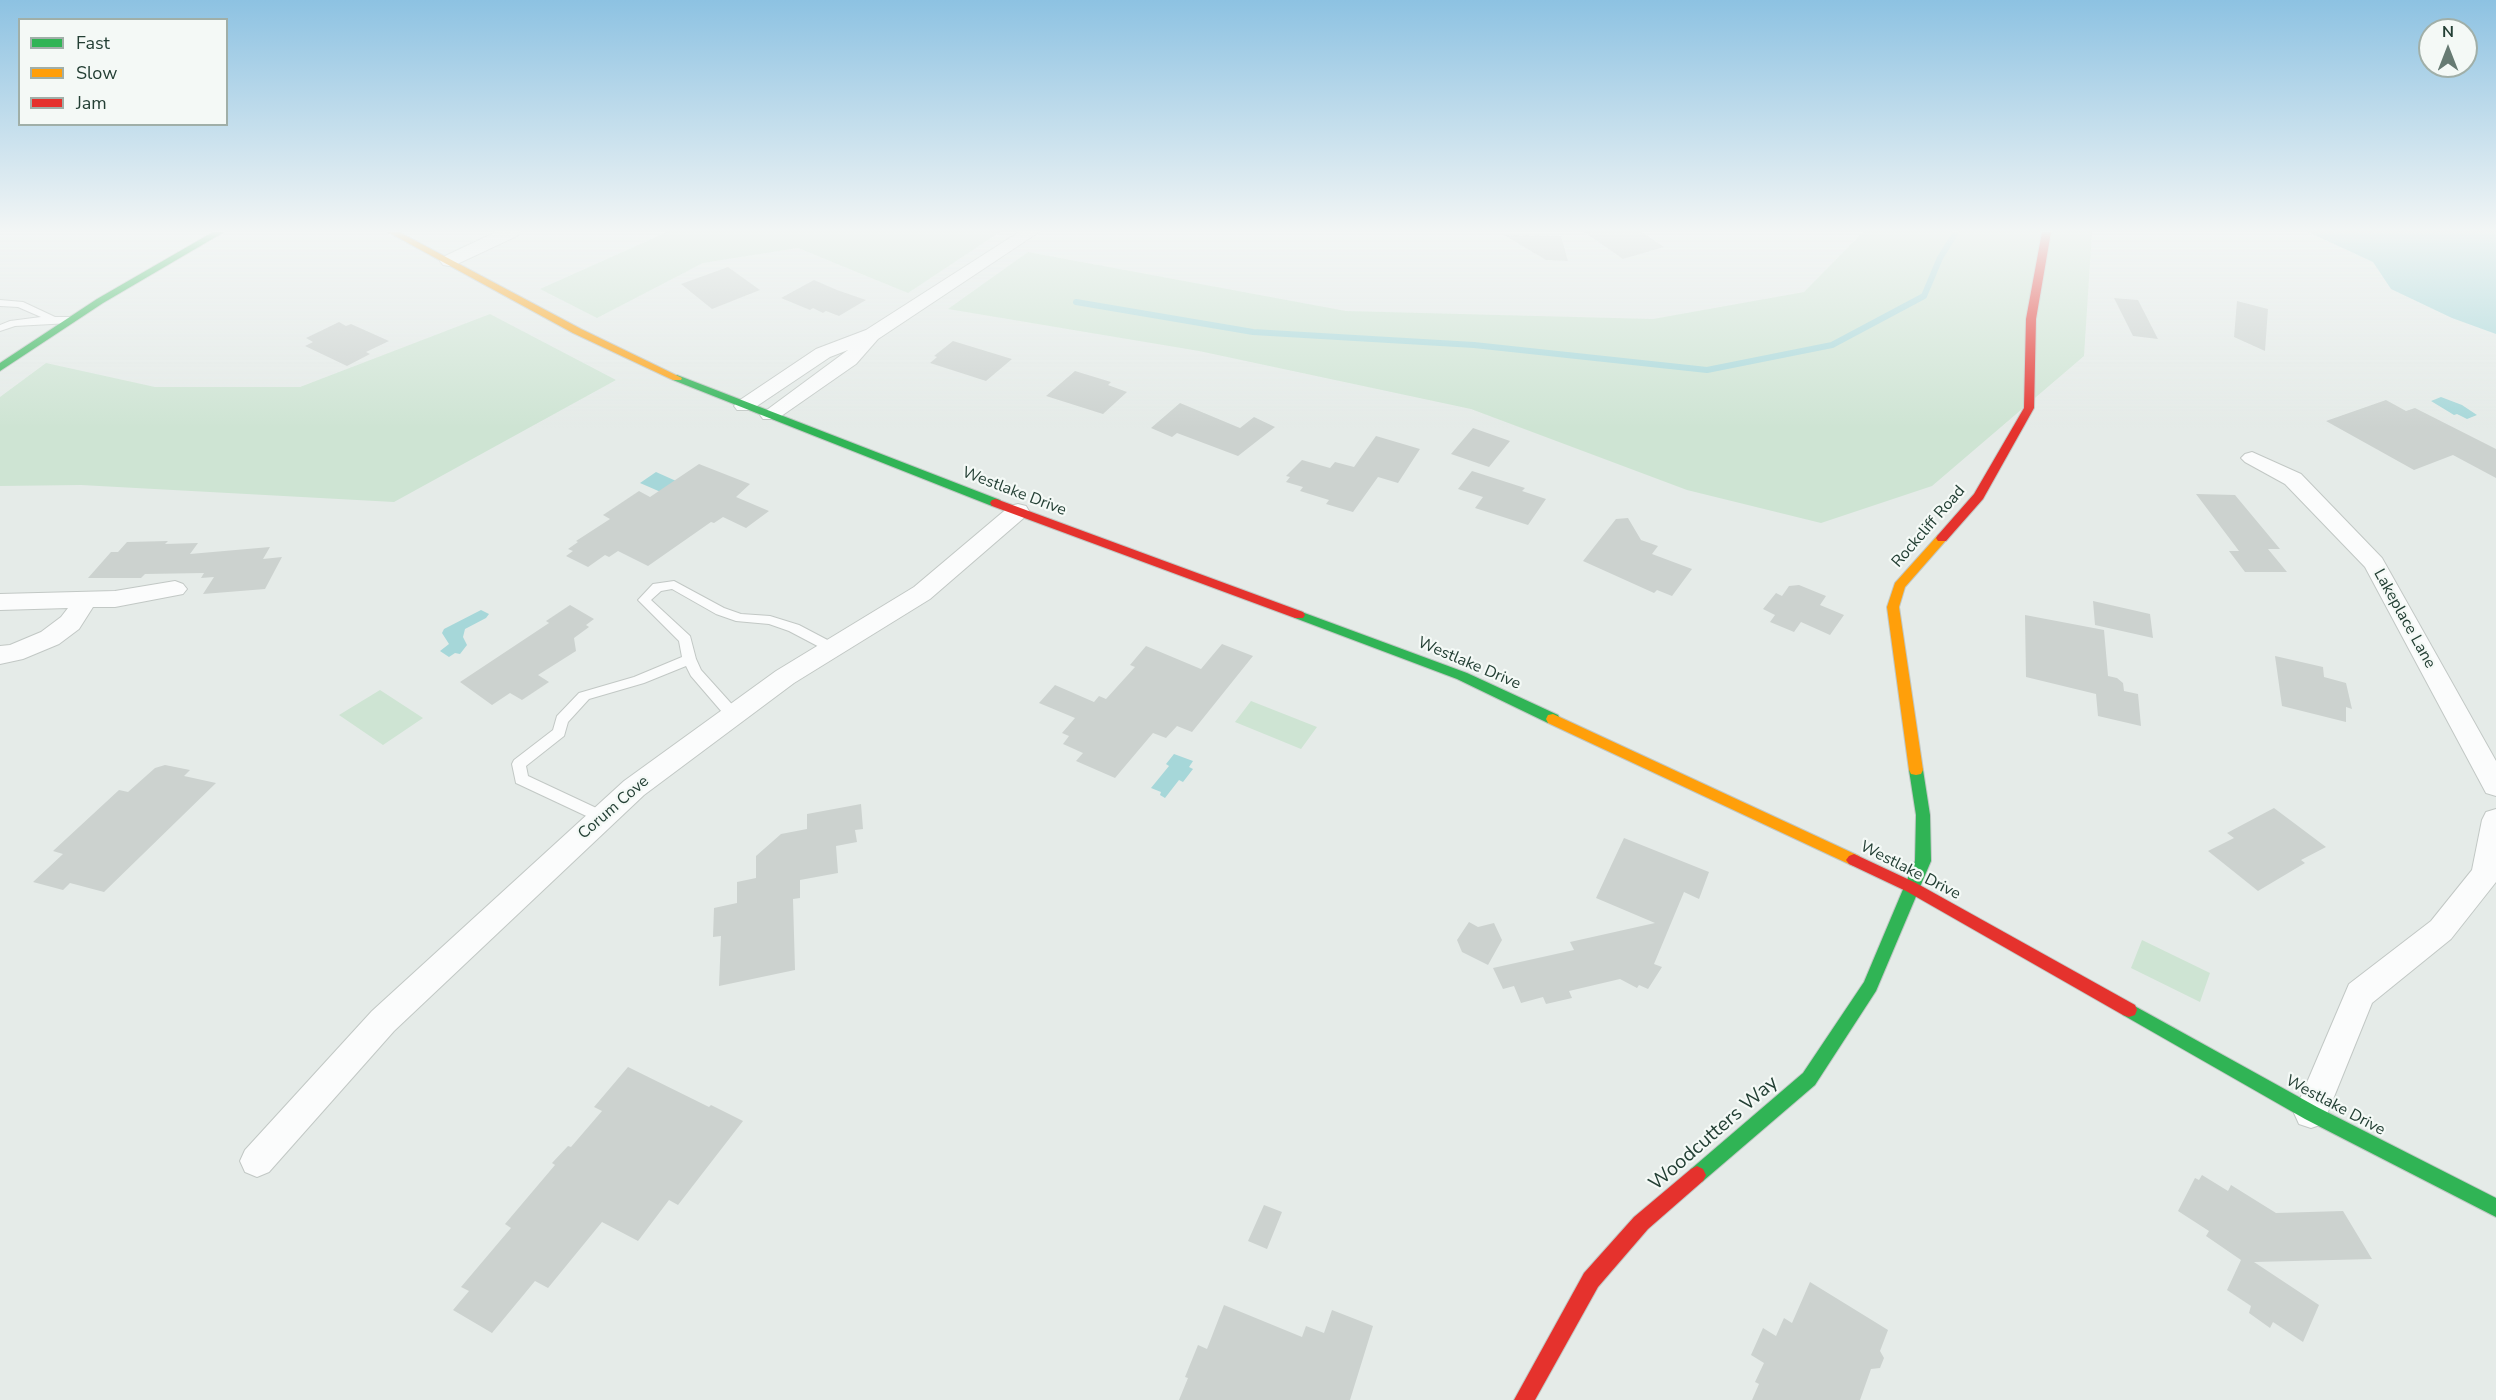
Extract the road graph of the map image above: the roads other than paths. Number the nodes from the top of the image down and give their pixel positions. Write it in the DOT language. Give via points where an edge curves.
graph roads {
  1 [pos="109,297"];
  2 [pos="517,297"];
  3 [pos="930,297"];
  4 [pos="2035,297"];
  5 [pos="0,303"];
  6 [pos="52,319"];
  7 [pos="70,320"];
  8 [pos="0,328"];
  9 [pos="873,334"];
  10 [pos="0,368"];
  11 [pos="744,406"];
  12 [pos="770,415"];
  13 [pos="2252,458"];
  14 [pos="1018,511"];
  15 [pos="176,590"];
  16 [pos="86,600"];
  17 [pos="0,602"];
  18 [pos="832,648"];
  19 [pos="0,655"];
  20 [pos="689,659"];
  21 [pos="733,715"];
  22 [pos="2496,786"];
  23 [pos="602,817"];
  24 [pos="2496,820"];
  25 [pos="1911,887"];
  26 [pos="2311,1113"];
  27 [pos="257,1161"];
  28 [pos="2496,1208"];
  29 [pos="1524,1400"];
  1 -- 7 [label="street"];
  2 -- 11 [label="street, Westlake Drive" via="620,352"];
  3 -- 9 [label="street"];
  4 -- 25 [label="street, Rockcliff Road" via="2029,408 1978,496 1899,586 1893,607 1923,815 1923,861"];
  5 -- 6 [label="lane" via="21,304"];
  6 -- 7 [label="lane"];
  6 -- 8 [label="lane"];
  7 -- 10 [label="street"];
  9 -- 11 [label="street" via="823,353"];
  9 -- 12 [label="street" via="849,360"];
  11 -- 12 [label="street, Westlake Drive"];
  12 -- 14 [label="street, Westlake Drive"];
  13 -- 22 [label="street, Lakeplace Lane" via="2293,479 2374,563"];
  14 -- 18 [label="street, Corum Cove" via="922,593"];
  14 -- 25 [label="street, Westlake Drive" via="1462,676"];
  15 -- 16 [label="street"];
  16 -- 17 [label="street"];
  16 -- 19 [label="street" via="70,622 50,638"];
  18 -- 20 [label="lane" via="770,620 730,615 674,585 657,587 644,600 685,639"];
  18 -- 21 [label="street, Corum Cove" via="785,676"];
  20 -- 21 [label="lane" via="696,673"];
  20 -- 23 [label="lane" via="639,680 584,696 562,720 559,732 519,764 521,779"];
  21 -- 23 [label="street, Corum Cove" via="633,788"];
  23 -- 27 [label="street, Corum Cove" via="383,1021"];
  24 -- 26 [label="street" via="2486,874 2441,930 2360,994"];
  25 -- 26 [label="street, Westlake Drive"];
  25 -- 29 [label="street, Woodcutters Way" via="1870,986 1809,1079 1634,1231 1591,1280"];
  26 -- 28 [label="street, Westlake Drive"];
}
